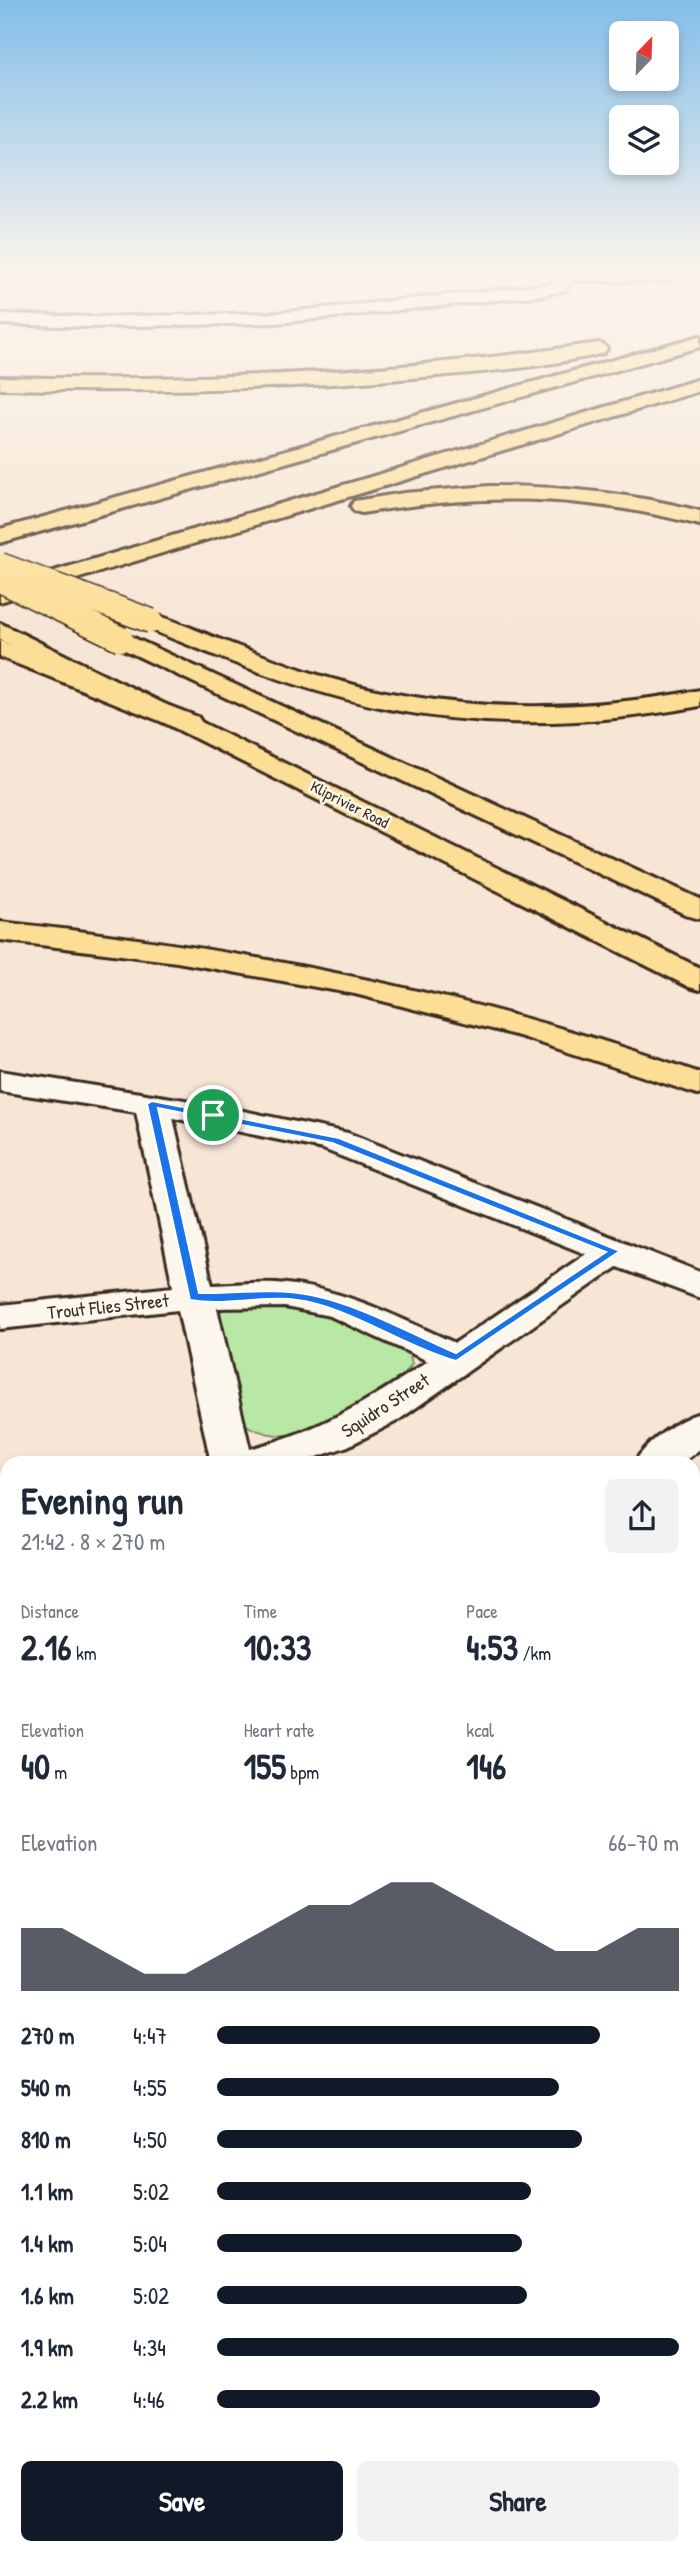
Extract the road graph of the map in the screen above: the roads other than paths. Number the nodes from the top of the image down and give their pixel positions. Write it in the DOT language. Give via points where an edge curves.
graph roads {
  1 [pos="514,392"];
  2 [pos="676,392"];
  3 [pos="175,486"];
  4 [pos="700,518"];
  5 [pos="0,526"];
  6 [pos="0,536"];
  7 [pos="0,565"];
  8 [pos="0,580"];
  9 [pos="0,595"];
  10 [pos="0,608"];
  11 [pos="0,631"];
  12 [pos="0,648"];
  13 [pos="43,659"];
  14 [pos="700,698"];
  15 [pos="700,910"];
  16 [pos="0,931"];
  17 [pos="700,980"];
  18 [pos="0,1081"];
  19 [pos="700,1085"];
  20 [pos="152,1104"];
  21 [pos="615,1251"];
  22 [pos="700,1286"];
  23 [pos="194,1297"];
  24 [pos="0,1317"];
  25 [pos="456,1358"];
  26 [pos="700,1427"];
  27 [pos="230,1456"];
  28 [pos="276,1456"];
  29 [pos="664,1456"];
  1 -- 3 [label="main road"];
  2 -- 9 [label="main road"];
  3 -- 5 [label="main road"];
  3 -- 6 [label="main road"];
  4 -- 10 [label="main road" via="632,502 562,494 496,493 393,501 295,522"];
  7 -- 14 [label="main road, bridge" via="207,644 343,689 429,707 527,716 600,714"];
  8 -- 15 [label="main road, bridge"];
  11 -- 13 [label="main road"];
  12 -- 13 [label="main road"];
  13 -- 17 [label="main road, Kliprivier Road" via="189,723"];
  16 -- 19 [label="main road" via="148,948 428,1002 654,1067"];
  18 -- 20 [label="street"];
  20 -- 21 [label="street" via="335,1141"];
  20 -- 23 [label="street"];
  21 -- 22 [label="street"];
  21 -- 25 [label="street, Squidro Street"];
  23 -- 24 [label="street, Trout Flies Street"];
  23 -- 25 [label="street, Trout Flies Street" via="285,1295 312,1299 344,1308"];
  23 -- 27 [label="street"];
  25 -- 28 [label="street, Squidro Street" via="354,1428"];
  26 -- 29 [label="street"];
}
